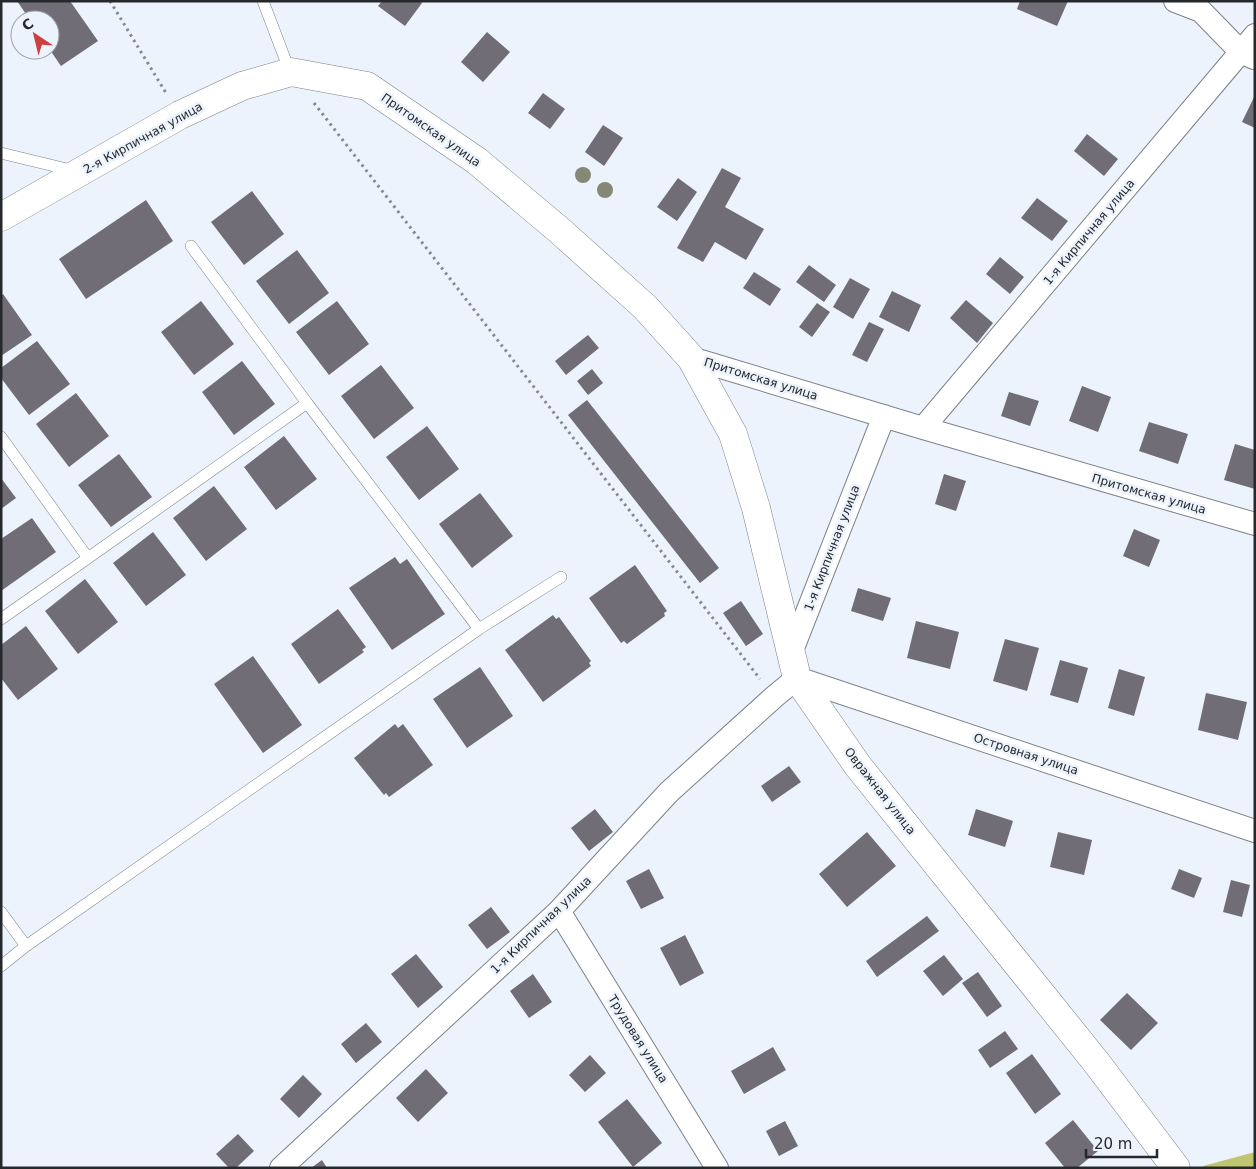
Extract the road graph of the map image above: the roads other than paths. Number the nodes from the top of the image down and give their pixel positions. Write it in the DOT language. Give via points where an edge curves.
graph roads {
  1 [pos="263,1"];
  2 [pos="1175,1"];
  3 [pos="1204,6"];
  4 [pos="1250,49"];
  5 [pos="291,72"];
  6 [pos="1,153"];
  7 [pos="80,172"];
  8 [pos="1,217"];
  9 [pos="191,246"];
  10 [pos="691,358"];
  11 [pos="307,403"];
  12 [pos="884,416"];
  13 [pos="923,428"];
  14 [pos="1,437"];
  15 [pos="1255,524"];
  16 [pos="88,558"];
  17 [pos="561,578"];
  18 [pos="1,619"];
  19 [pos="479,629"];
  20 [pos="794,665"];
  21 [pos="1255,831"];
  22 [pos="558,911"];
  23 [pos="1,912"];
  24 [pos="26,946"];
  25 [pos="1,966"];
  26 [pos="280,1168"];
  27 [pos="717,1168"];
  28 [pos="1176,1168"];
  1 -- 5 [label="lane"];
  2 -- 3 [label="street"];
  3 -- 4 [label="street"];
  4 -- 13 [label="street, 1-я Кирпичная улица"];
  5 -- 7 [label="street, 2-я Кирпичная улица" via="242,86 180,115"];
  5 -- 10 [label="street, Притомская улица" via="367,86 477,161 645,307"];
  6 -- 7 [label="lane"];
  7 -- 8 [label="street, 2-я Кирпичная улица"];
  9 -- 11 [label="lane"];
  10 -- 12 [label="street, Притомская улица"];
  10 -- 20 [label="street, Овражная улица" via="733,434 756,508"];
  11 -- 16 [label="lane"];
  11 -- 19 [label="lane"];
  12 -- 13 [label="street, Притомская улица"];
  12 -- 20 [label="street, 1-я Кирпичная улица"];
  13 -- 15 [label="street, Притомская улица"];
  14 -- 16 [label="lane"];
  16 -- 18 [label="lane"];
  17 -- 19 [label="lane"];
  19 -- 24 [label="lane"];
  20 -- 21 [label="street, Островная улица"];
  20 -- 22 [label="street, 1-я Кирпичная улица" via="774,697 669,792"];
  20 -- 28 [label="street, Овражная улица" via="858,766 1096,1062"];
  22 -- 26 [label="street, 1-я Кирпичная улица"];
  22 -- 27 [label="street, Трудовая улица"];
  23 -- 24 [label="lane"];
  24 -- 25 [label="lane"];
}
